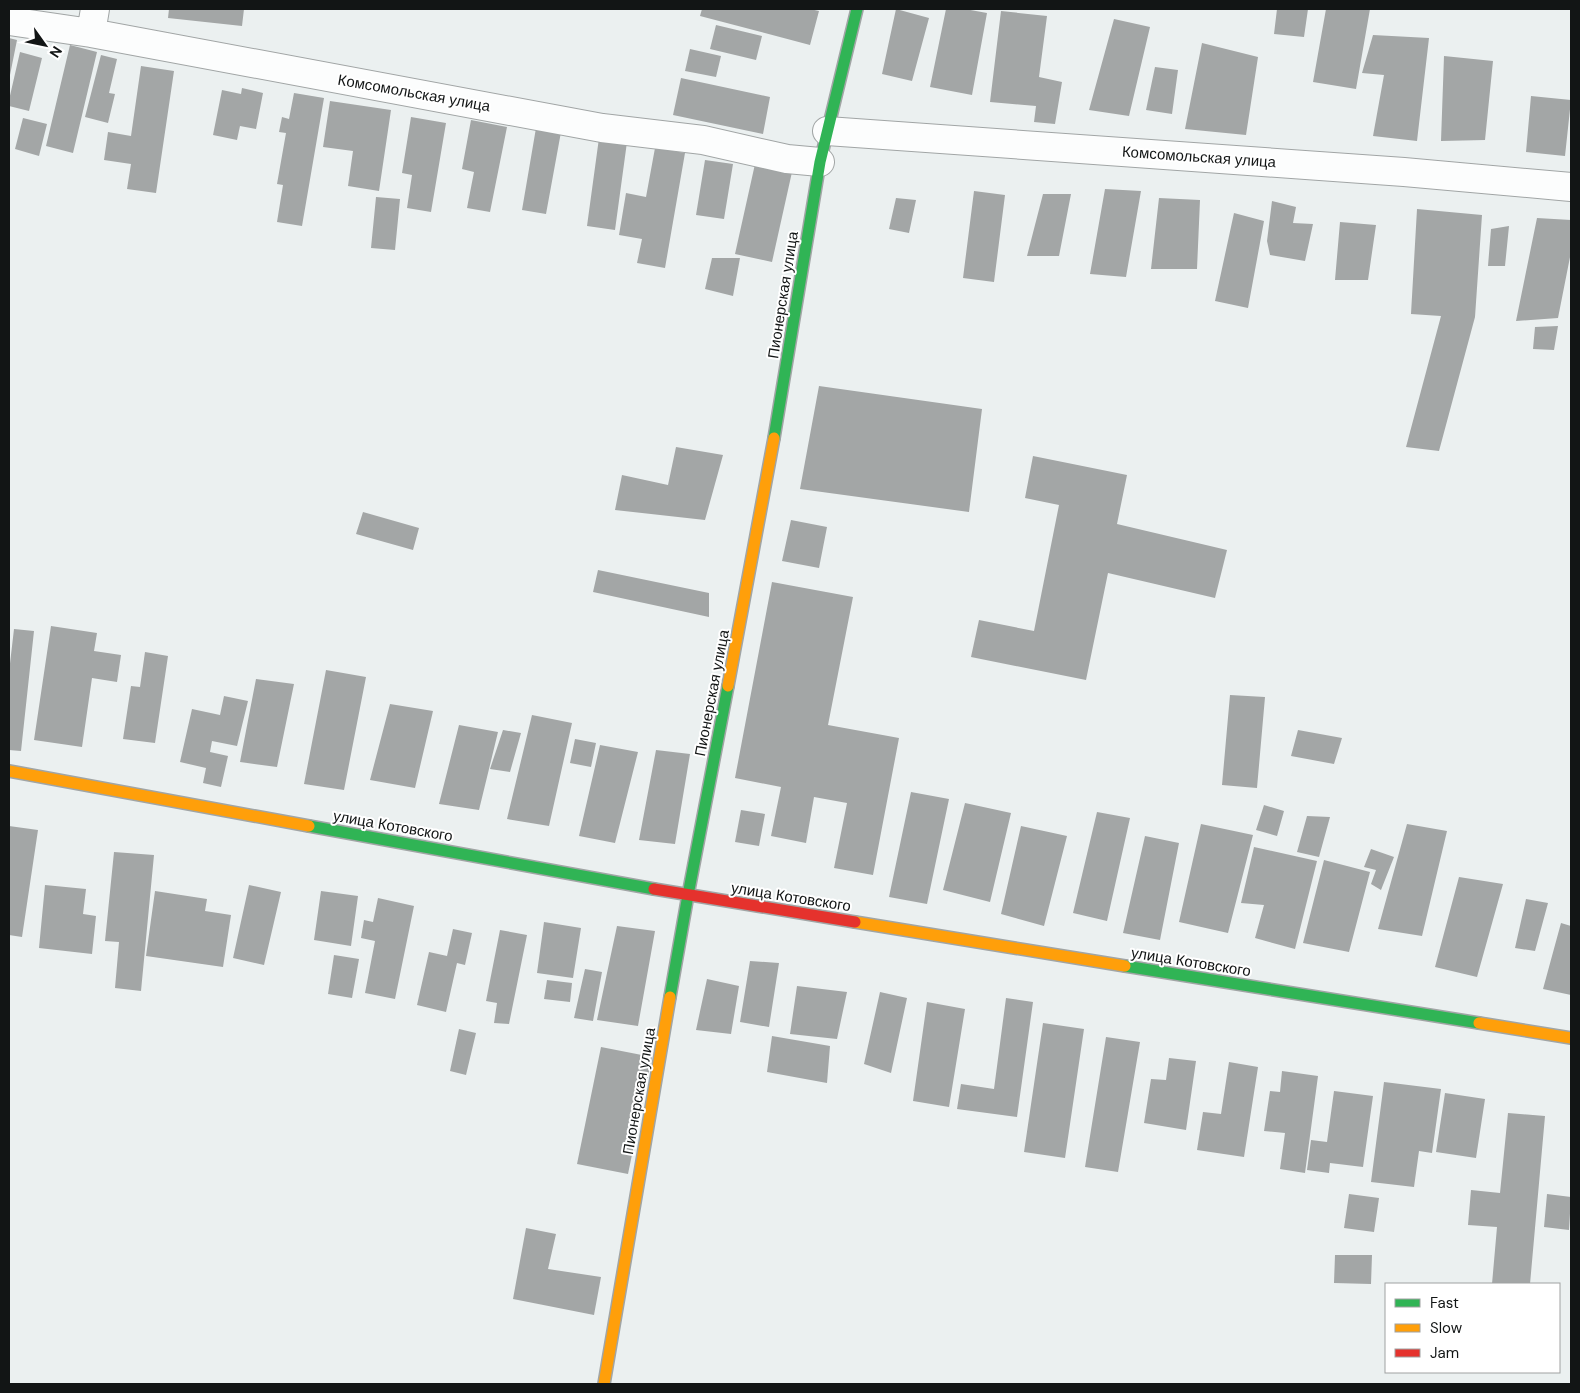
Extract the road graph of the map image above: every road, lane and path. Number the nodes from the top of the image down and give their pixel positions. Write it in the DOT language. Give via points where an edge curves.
graph roads {
  1 [pos="857,9"];
  2 [pos="9,21"];
  3 [pos="93,21"];
  4 [pos="827,131"];
  5 [pos="820,162"];
  6 [pos="1571,187"];
  7 [pos="9,771"];
  8 [pos="688,895"];
  9 [pos="1571,1038"];
  10 [pos="604,1384"];
  1 -- 4 [label="street, Пионерская улица"];
  2 -- 3 [label="street, Комсомольская улица"];
  3 -- 5 [label="street, Комсомольская улица" via="602,128 703,140 787,159"];
  4 -- 5 [label="street, Пионерская улица"];
  4 -- 6 [label="street, Комсомольская улица"];
  5 -- 8 [label="street, Пионерская улица" via="752,565"];
  7 -- 8 [label="street, улица Котовского"];
  8 -- 9 [label="street, улица Котовского"];
  8 -- 10 [label="street, Пионерская улица"];
}
